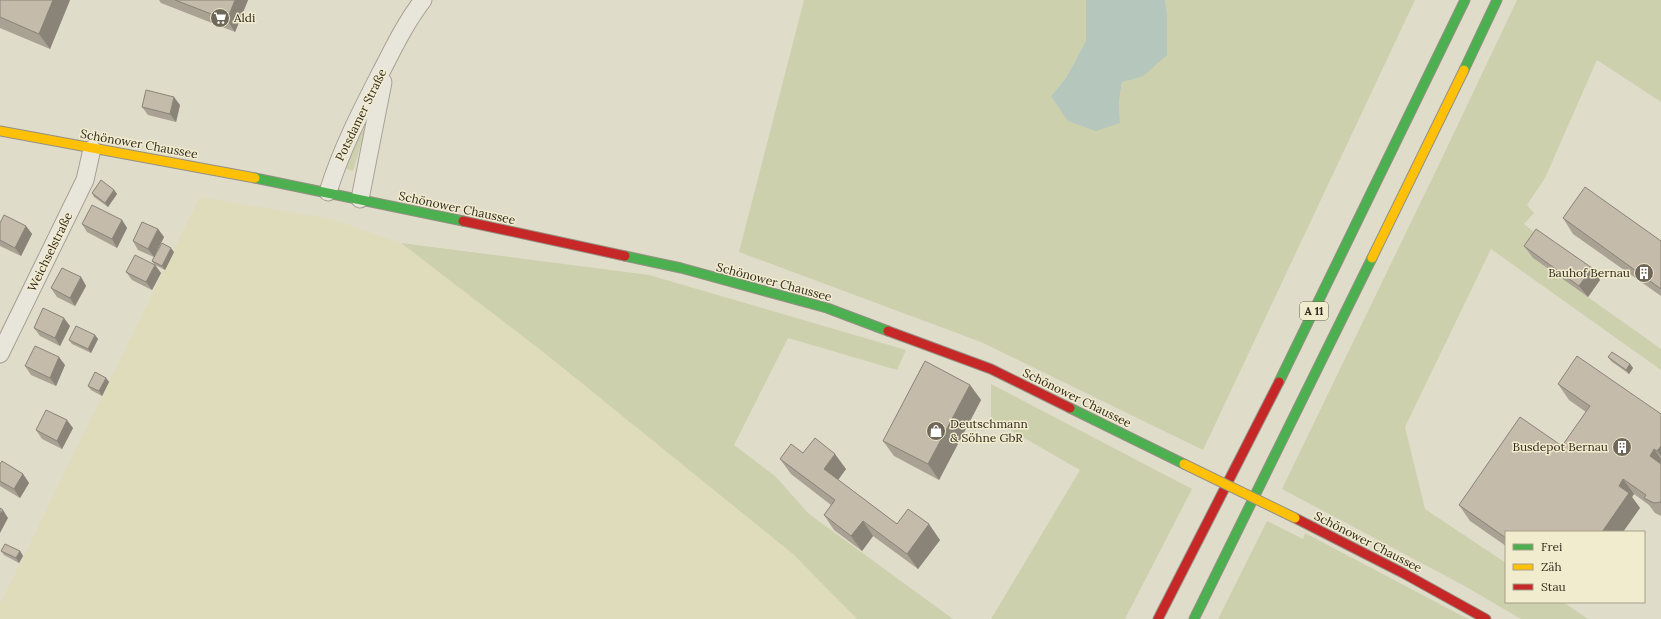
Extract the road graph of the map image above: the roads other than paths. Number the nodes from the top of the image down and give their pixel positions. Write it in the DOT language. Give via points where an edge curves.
graph roads {
  1 [pos="423,0"];
  2 [pos="1465,0"];
  3 [pos="1497,0"];
  4 [pos="387,60"];
  5 [pos="0,131"];
  6 [pos="92,149"];
  7 [pos="328,192"];
  8 [pos="360,199"];
  9 [pos="0,354"];
  10 [pos="1158,619"];
  11 [pos="1194,619"];
  12 [pos="1486,619"];
  1 -- 4 [label="street, Potsdamer Straße"];
  2 -- 10 [label="main road, A 11" via="1307,326"];
  3 -- 11 [label="main road, A 11" via="1440,122"];
  4 -- 7 [label="street, Potsdamer Straße" via="348,137"];
  4 -- 8 [label="street, Potsdamer Straße"];
  5 -- 6 [label="main road, Schönower Chaussee"];
  6 -- 7 [label="main road, Schönower Chaussee" via="213,169"];
  6 -- 9 [label="street, Weichselstraße" via="85,180"];
  7 -- 8 [label="main road, Schönower Chaussee"];
  8 -- 12 [label="main road, Schönower Chaussee, bridge" via="680,268 827,308 991,369 1295,518"];
}
